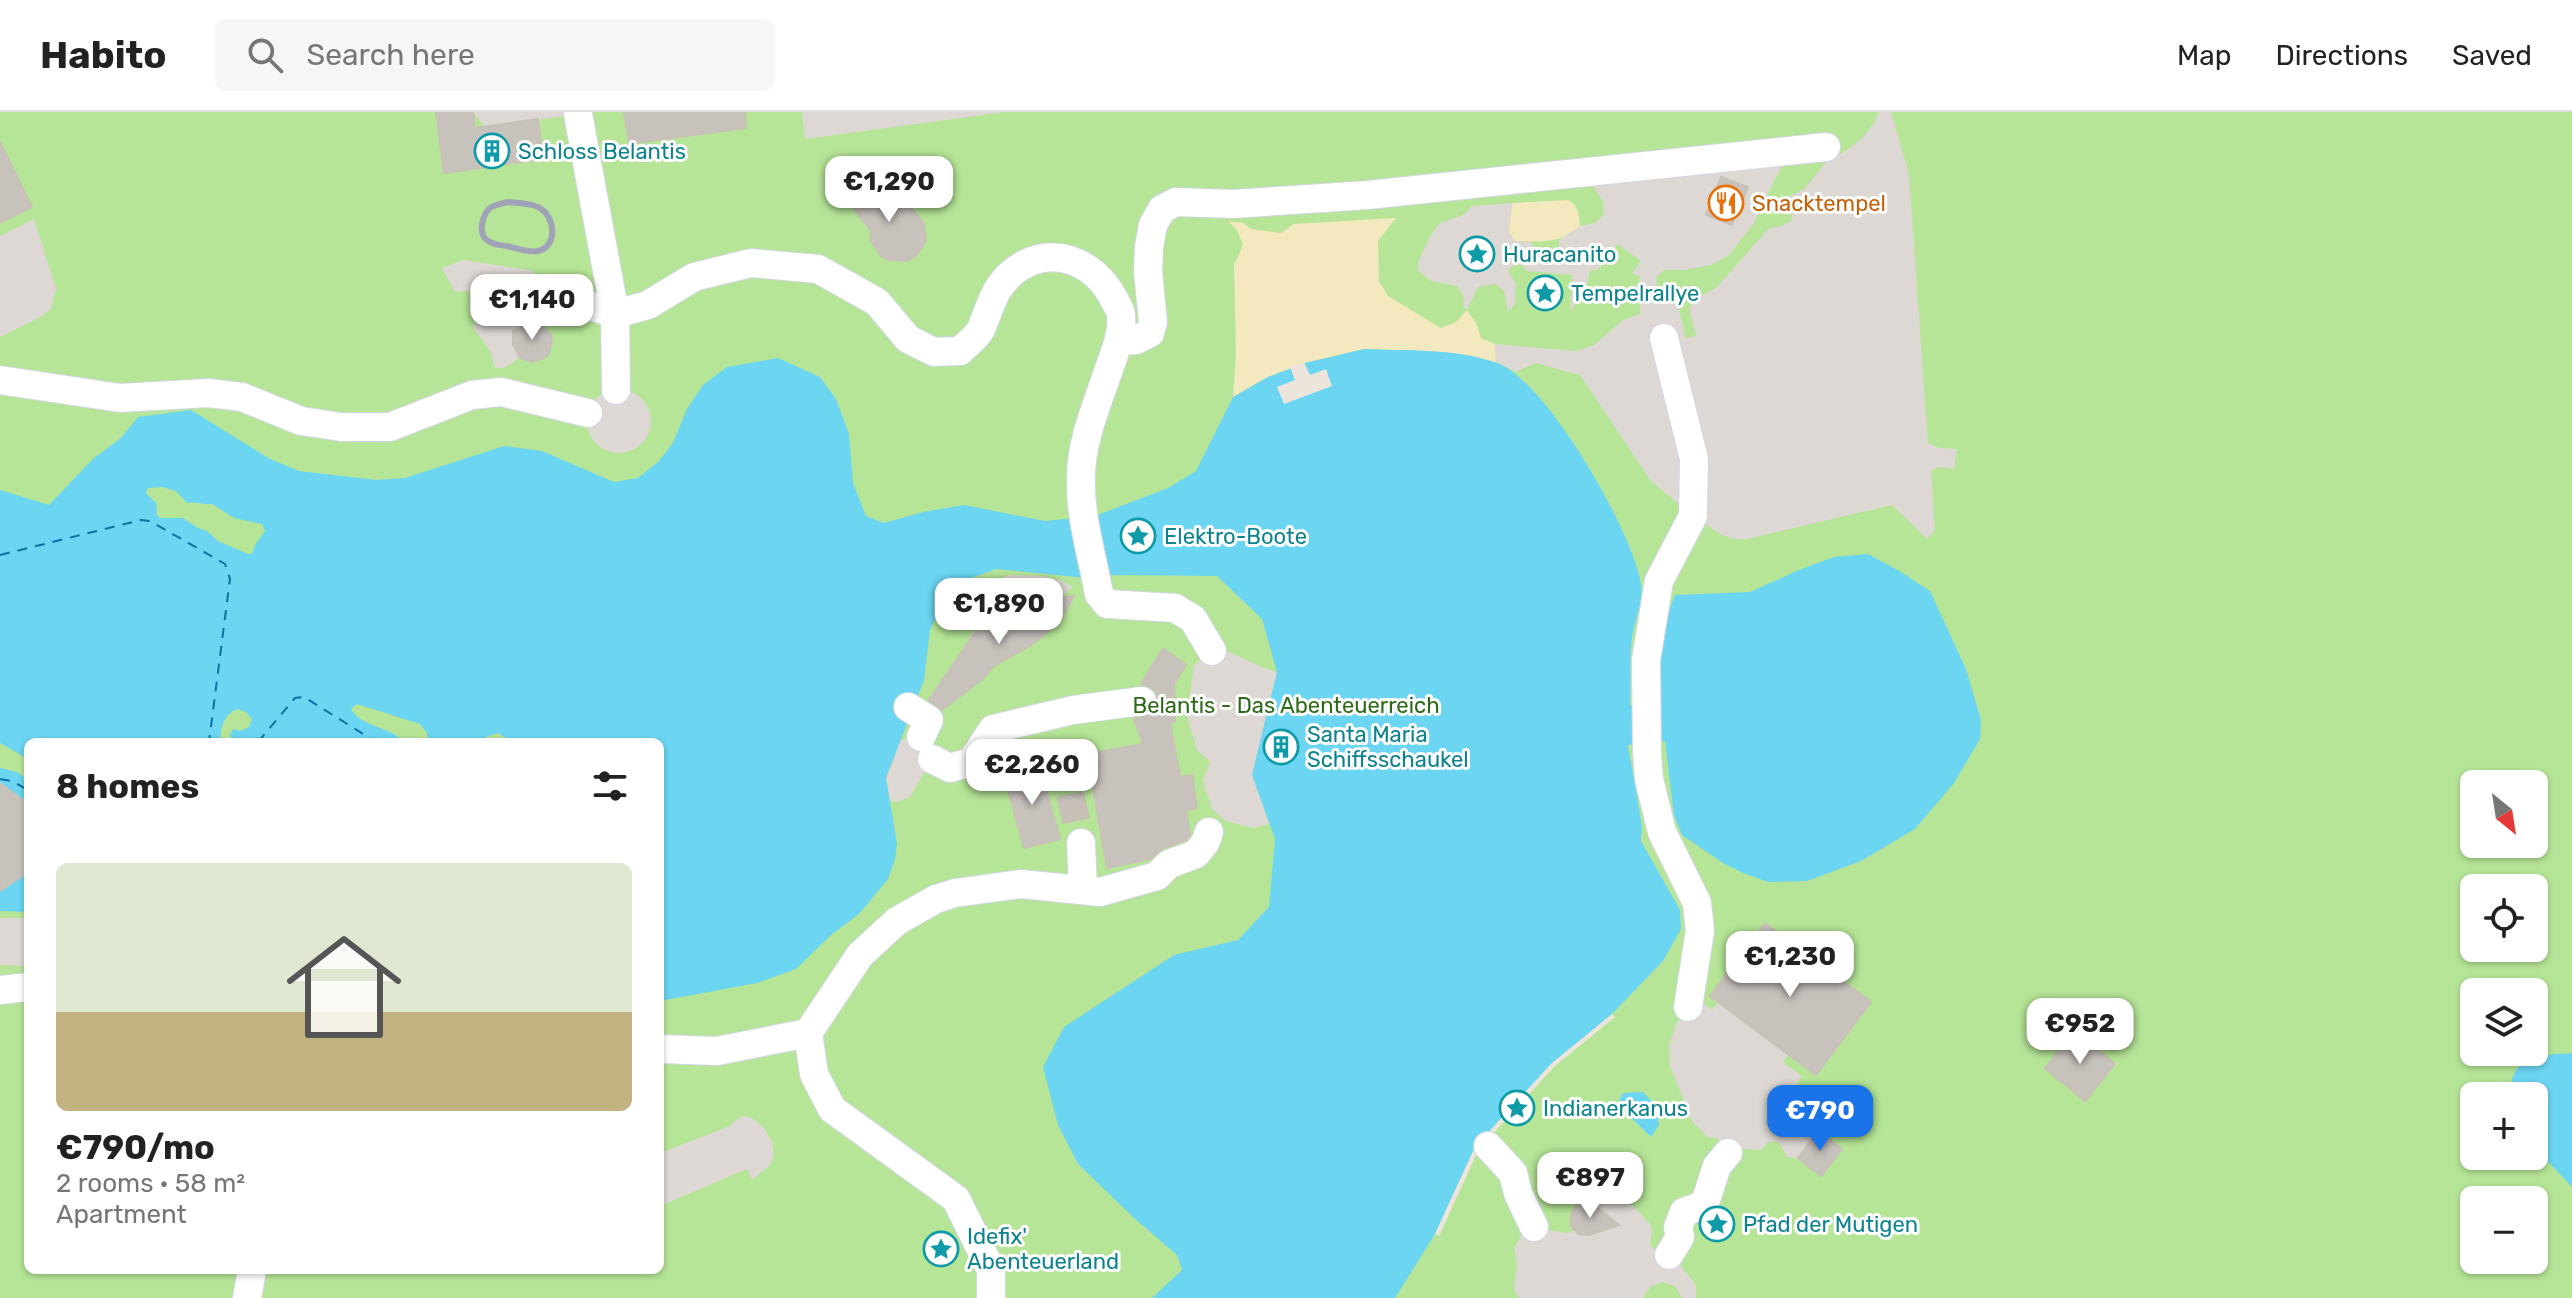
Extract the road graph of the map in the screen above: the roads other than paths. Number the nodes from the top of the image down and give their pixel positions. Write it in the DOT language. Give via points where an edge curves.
graph roads {
  1 [pos="578,114"];
  2 [pos="1826,147"];
  3 [pos="542,304"];
  4 [pos="615,314"];
  5 [pos="1664,338"];
  6 [pos="1119,341"];
  7 [pos="0,380"];
  8 [pos="616,390"];
  9 [pos="588,413"];
  10 [pos="1212,651"];
  11 [pos="1142,701"];
  12 [pos="922,731"];
  13 [pos="1209,832"];
  14 [pos="1081,843"];
  15 [pos="1083,889"];
  16 [pos="24,987"];
  17 [pos="0,990"];
  18 [pos="1688,1007"];
  19 [pos="808,1033"];
  20 [pos="664,1049"];
  21 [pos="1488,1146"];
  22 [pos="1728,1153"];
  23 [pos="1534,1227"];
  24 [pos="1669,1255"];
  25 [pos="251,1274"];
  26 [pos="247,1298"];
  27 [pos="991,1298"];
  1 -- 4 [label="street"];
  2 -- 6 [label="street" via="1368,195 1233,204 1176,202 1162,209 1153,225 1150,333"];
  3 -- 4 [label="street" via="576,301"];
  4 -- 6 [label="street" via="648,305 694,277 751,263 818,269 877,302 908,339 934,352 960,351 980,332 994,295 1016,269 1063,256 1088,267 1109,289 1122,314"];
  4 -- 8 [label="street"];
  5 -- 18 [label="street" via="1694,459 1693,516 1659,581 1645,700 1649,779 1662,832 1697,903 1700,931"];
  6 -- 10 [label="street" via="1089,427 1081,473 1099,594 1107,604 1175,608 1193,619"];
  7 -- 9 [label="street" via="120,398 208,393 242,397 301,421 341,427 390,427 503,380"];
  11 -- 12 [label="street" via="993,729 971,762 950,768"];
  13 -- 15 [label="street" via="1196,854 1169,864 1157,876 1100,892"];
  14 -- 15 [label="street"];
  15 -- 19 [label="street" via="1021,884 936,899 897,921 860,955"];
  16 -- 17 [label="street"];
  19 -- 20 [label="street" via="717,1051"];
  19 -- 27 [label="street" via="814,1074 832,1109 956,1199 991,1270"];
  21 -- 23 [label="street" via="1513,1173"];
  22 -- 24 [label="street" via="1717,1166 1706,1200 1684,1212 1680,1237"];
  25 -- 26 [label="street"];
}
